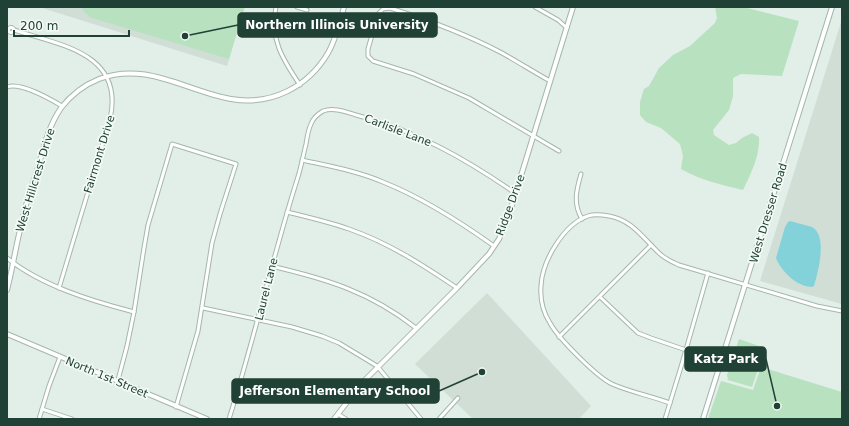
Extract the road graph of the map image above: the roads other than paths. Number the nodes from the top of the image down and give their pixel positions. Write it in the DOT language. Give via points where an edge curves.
graph roads {
  1 [pos="276,7"];
  2 [pos="297,7"];
  3 [pos="344,7"];
  4 [pos="535,7"];
  5 [pos="573,7"];
  6 [pos="832,7"];
  7 [pos="307,10"];
  8 [pos="567,28"];
  9 [pos="14,30"];
  10 [pos="107,76"];
  11 [pos="550,81"];
  12 [pos="300,85"];
  13 [pos="7,87"];
  14 [pos="62,106"];
  15 [pos="533,136"];
  16 [pos="559,151"];
  17 [pos="302,160"];
  18 [pos="581,174"];
  19 [pos="515,193"];
  20 [pos="287,212"];
  21 [pos="582,219"];
  22 [pos="651,245"];
  23 [pos="494,246"];
  24 [pos="7,258"];
  25 [pos="14,264"];
  26 [pos="271,266"];
  27 [pos="708,273"];
  28 [pos="745,284"];
  29 [pos="59,288"];
  30 [pos="457,288"];
  31 [pos="7,290"];
  32 [pos="600,297"];
  33 [pos="203,308"];
  34 [pos="842,311"];
  35 [pos="134,312"];
  36 [pos="258,320"];
  37 [pos="416,328"];
  38 [pos="7,334"];
  39 [pos="559,337"];
  40 [pos="686,350"];
  41 [pos="60,357"];
  42 [pos="377,366"];
  43 [pos="118,380"];
  44 [pos="458,398"];
  45 [pos="670,402"];
  46 [pos="176,406"];
  47 [pos="42,409"];
  48 [pos="338,414"];
  49 [pos="39,419"];
  50 [pos="72,419"];
  51 [pos="206,419"];
  52 [pos="229,419"];
  53 [pos="334,419"];
  54 [pos="346,419"];
  55 [pos="421,419"];
  56 [pos="439,419"];
  57 [pos="665,419"];
  58 [pos="703,419"];
  1 -- 12 [label="street" via="275,28 278,46 285,64"];
  2 -- 7 [label="street"];
  3 -- 12 [label="street, West Hillcrest Drive" via="328,54"];
  4 -- 8 [label="street"];
  5 -- 8 [label="street, Ridge Drive"];
  6 -- 28 [label="street, West Dresser Road"];
  8 -- 11 [label="street, Ridge Drive"];
  9 -- 10 [label="street, Fairmont Drive" via="81,52"];
  10 -- 12 [label="street, West Hillcrest Drive" via="148,74 220,96 245,100 274,97"];
  10 -- 14 [label="street, West Hillcrest Drive" via="83,87"];
  10 -- 29 [label="street, Fairmont Drive" via="113,100 110,119"];
  11 -- 15 [label="street, Ridge Drive"];
  11 -- 15 [label="street" via="501,52 438,24 390,8 383,9 378,14 368,49 373,61 414,74 469,98"];
  13 -- 14 [label="street" via="14,86 35,92"];
  14 -- 25 [label="street, West Hillcrest Drive" via="51,125 45,143 22,220"];
  15 -- 16 [label="street"];
  15 -- 19 [label="street, Ridge Drive"];
  17 -- 19 [label="street, Carlisle Lane" via="312,122 320,113 334,110 373,120 422,138 465,160"];
  17 -- 20 [label="street, Laurel Lane"];
  17 -- 23 [label="street" via="366,176 410,194 459,221"];
  18 -- 21 [label="street" via="576,198 577,209"];
  19 -- 23 [label="street, Ridge Drive" via="506,223"];
  20 -- 26 [label="street, Laurel Lane"];
  20 -- 30 [label="street" via="366,235 407,255"];
  21 -- 22 [label="street" via="595,215 617,218 630,224"];
  21 -- 39 [label="street" via="557,242 546,263 542,278 543,308"];
  22 -- 27 [label="street" via="672,262"];
  22 -- 32 [label="street"];
  23 -- 30 [label="street, Ridge Drive"];
  24 -- 25 [label="street"];
  25 -- 29 [label="street"];
  25 -- 31 [label="street, West Hillcrest Drive"];
  26 -- 36 [label="street, Laurel Lane"];
  26 -- 37 [label="street" via="345,287 387,308"];
  27 -- 28 [label="street"];
  27 -- 40 [label="street"];
  28 -- 34 [label="street"];
  28 -- 58 [label="street, West Dresser Road"];
  29 -- 35 [label="street"];
  30 -- 37 [label="street, Ridge Drive"];
  32 -- 39 [label="street"];
  32 -- 40 [label="street" via="638,333"];
  33 -- 35 [label="street" via="212,243 236,164 172,144 148,225"];
  33 -- 36 [label="street"];
  33 -- 46 [label="street" via="191,360"];
  35 -- 43 [label="street"];
  36 -- 42 [label="street" via="307,331 334,341"];
  36 -- 52 [label="street, Laurel Lane"];
  37 -- 42 [label="street, Ridge Drive"];
  38 -- 41 [label="street, North 1st Street"];
  39 -- 45 [label="street" via="605,380"];
  40 -- 45 [label="street"];
  41 -- 43 [label="street, North 1st Street"];
  41 -- 47 [label="street"];
  42 -- 48 [label="street, Ridge Drive"];
  42 -- 55 [label="street"];
  43 -- 46 [label="street, North 1st Street"];
  44 -- 56 [label="street"];
  45 -- 57 [label="street"];
  46 -- 51 [label="street, North 1st Street"];
  47 -- 49 [label="street"];
  47 -- 50 [label="street"];
  48 -- 53 [label="street, Ridge Drive"];
  48 -- 54 [label="street"];
}
